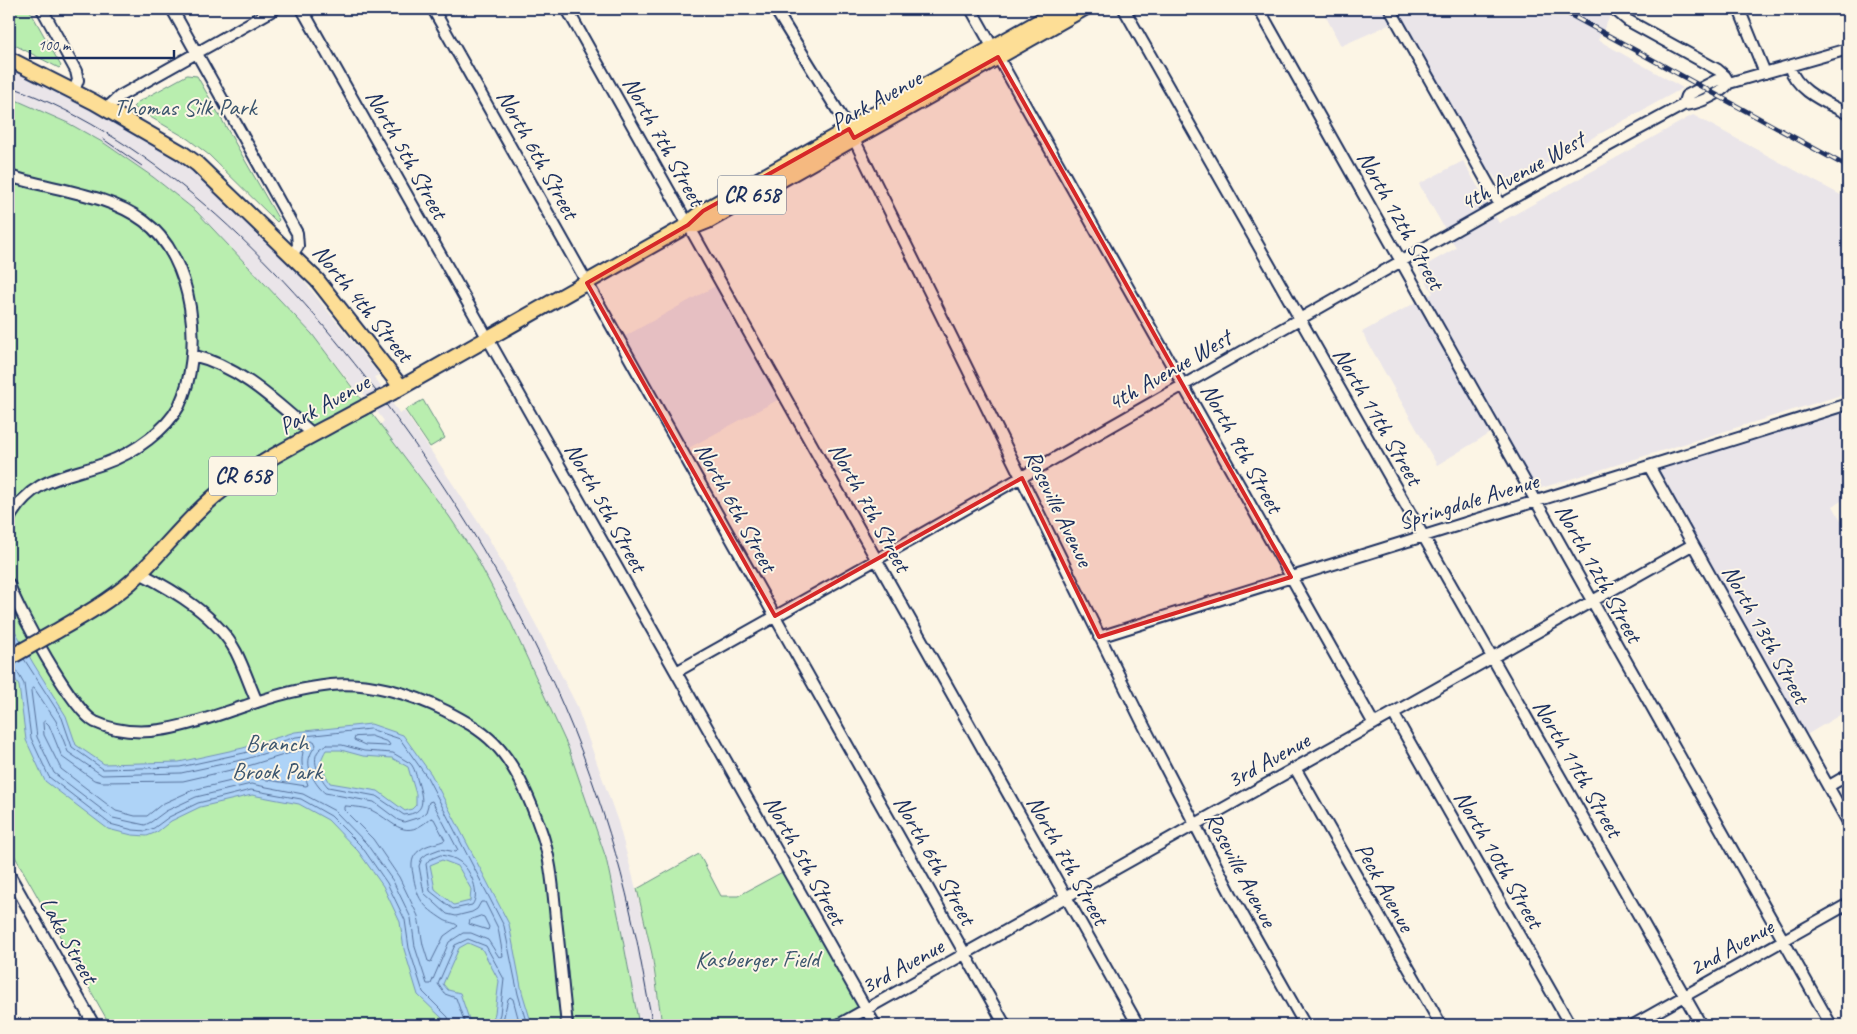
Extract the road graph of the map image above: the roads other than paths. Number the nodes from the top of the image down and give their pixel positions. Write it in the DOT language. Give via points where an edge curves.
graph roads {
  1 [pos="42,9"];
  2 [pos="172,9"];
  3 [pos="275,9"];
  4 [pos="302,9"];
  5 [pos="433,9"];
  6 [pos="567,9"];
  7 [pos="775,9"];
  8 [pos="971,9"];
  9 [pos="1061,9"];
  10 [pos="1083,9"];
  11 [pos="1124,9"];
  12 [pos="1259,9"];
  13 [pos="1390,9"];
  14 [pos="1614,9"];
  15 [pos="1739,9"];
  16 [pos="1848,49"];
  17 [pos="996,52"];
  18 [pos="197,53"];
  19 [pos="9,59"];
  20 [pos="1789,66"];
  21 [pos="1765,73"];
  22 [pos="1729,83"];
  23 [pos="74,91"];
  24 [pos="106,109"];
  25 [pos="1848,114"];
  26 [pos="851,133"];
  27 [pos="9,176"];
  28 [pos="1500,205"];
  29 [pos="688,225"];
  30 [pos="292,255"];
  31 [pos="1401,261"];
  32 [pos="586,283"];
  33 [pos="1300,319"];
  34 [pos="488,338"];
  35 [pos="192,355"];
  36 [pos="1183,385"];
  37 [pos="397,389"];
  38 [pos="1848,404"];
  39 [pos="314,435"];
  40 [pos="1649,466"];
  41 [pos="1022,478"];
  42 [pos="1536,501"];
  43 [pos="9,520"];
  44 [pos="1423,536"];
  45 [pos="1692,545"];
  46 [pos="876,560"];
  47 [pos="140,573"];
  48 [pos="1291,577"];
  49 [pos="9,584"];
  50 [pos="1592,601"];
  51 [pos="774,616"];
  52 [pos="1099,636"];
  53 [pos="1492,657"];
  54 [pos="9,658"];
  55 [pos="676,672"];
  56 [pos="256,702"];
  57 [pos="1393,713"];
  58 [pos="1374,724"];
  59 [pos="1295,768"];
  60 [pos="1848,775"];
  61 [pos="1829,786"];
  62 [pos="1848,822"];
  63 [pos="1194,825"];
  64 [pos="9,874"];
  65 [pos="1066,897"];
  66 [pos="1848,904"];
  67 [pos="1784,941"];
  68 [pos="965,954"];
  69 [pos="1685,996"];
  70 [pos="866,1009"];
  71 [pos="94,1025"];
  72 [pos="568,1025"];
  73 [pos="838,1025"];
  74 [pos="875,1025"];
  75 [pos="1005,1025"];
  76 [pos="1138,1025"];
  77 [pos="1305,1025"];
  78 [pos="1441,1025"];
  79 [pos="1570,1025"];
  80 [pos="1633,1025"];
  81 [pos="1701,1025"];
  82 [pos="1831,1025"];
  1 -- 23 [label="street" via="76,71 78,80"];
  2 -- 18 [label="street, North 4th Street"];
  3 -- 18 [label="street"];
  4 -- 34 [label="street, North 5th Street"];
  5 -- 32 [label="street, North 6th Street"];
  6 -- 29 [label="street, North 7th Street"];
  7 -- 26 [label="street, Roseville Avenue"];
  8 -- 17 [label="street, North 9th Street"];
  9 -- 17 [label="main road, Park Avenue / CR 658"];
  10 -- 17 [label="main road, Park Avenue / CR 658"];
  11 -- 33 [label="street, North 11th Street"];
  12 -- 31 [label="street, North 12th Street"];
  13 -- 28 [label="street"];
  14 -- 22 [label="street" via="1627,20 1718,70"];
  15 -- 21 [label="street"];
  16 -- 20 [label="street, 4th Avenue West"];
  17 -- 26 [label="main road, Park Avenue / CR 658"];
  17 -- 36 [label="street, North 9th Street"];
  18 -- 24 [label="street" via="120,96"];
  18 -- 30 [label="street, North 4th Street" via="297,233 298,246"];
  19 -- 23 [label="main road"];
  20 -- 21 [label="street, 4th Avenue West"];
  20 -- 25 [label="street" via="1802,86"];
  21 -- 22 [label="street, 4th Avenue West"];
  22 -- 28 [label="street, 4th Avenue West" via="1724,90 1683,105"];
  23 -- 24 [label="main road"];
  24 -- 30 [label="main road" via="193,160"];
  26 -- 29 [label="main road, Park Avenue / CR 658" via="703,211"];
  26 -- 41 [label="street, Roseville Avenue"];
  27 -- 35 [label="street" via="100,200 127,210 151,226 172,253 183,277 192,322"];
  28 -- 31 [label="street, 4th Avenue West"];
  29 -- 32 [label="main road, Park Avenue / CR 658"];
  29 -- 46 [label="street, North 7th Street"];
  30 -- 37 [label="main road, North 4th Street" via="322,285"];
  31 -- 33 [label="street, 4th Avenue West"];
  31 -- 42 [label="street, North 12th Street"];
  32 -- 34 [label="main road, Park Avenue / CR 658"];
  32 -- 51 [label="street, North 6th Street"];
  33 -- 36 [label="street, 4th Avenue West"];
  33 -- 44 [label="street, North 11th Street"];
  34 -- 37 [label="main road, Park Avenue / CR 658"];
  34 -- 55 [label="street, North 5th Street"];
  35 -- 39 [label="street" via="233,372"];
  35 -- 43 [label="street" via="182,400 172,418 158,432 119,458 37,487 22,500"];
  36 -- 41 [label="street, 4th Avenue West"];
  36 -- 48 [label="street, North 9th Street"];
  37 -- 39 [label="main road, Park Avenue / CR 658, bridge"];
  38 -- 40 [label="street, Springdale Avenue"];
  39 -- 47 [label="main road, Park Avenue / CR 658" via="216,495"];
  40 -- 42 [label="street, Springdale Avenue"];
  40 -- 45 [label="street, North 13th Street"];
  41 -- 46 [label="street, 4th Avenue West"];
  41 -- 52 [label="street, Roseville Avenue"];
  42 -- 44 [label="street, Springdale Avenue"];
  42 -- 50 [label="street, North 12th Street"];
  44 -- 48 [label="street, Springdale Avenue"];
  44 -- 53 [label="street, North 11th Street"];
  45 -- 50 [label="street, 3rd Avenue"];
  45 -- 61 [label="street, North 13th Street"];
  46 -- 51 [label="street, 4th Avenue West"];
  46 -- 65 [label="street, North 7th Street"];
  47 -- 54 [label="main road, Park Avenue / CR 658, bridge" via="101,605"];
  47 -- 56 [label="street" via="196,608 219,630 236,652"];
  48 -- 52 [label="street, Springdale Avenue"];
  48 -- 58 [label="street, North 9th Street"];
  49 -- 56 [label="street" via="68,691 87,716 97,723 129,731 164,730"];
  50 -- 53 [label="street, 3rd Avenue"];
  50 -- 67 [label="street, North 12th Street"];
  51 -- 55 [label="street, 4th Avenue West"];
  51 -- 68 [label="street, North 6th Street"];
  52 -- 63 [label="street, Roseville Avenue"];
  53 -- 57 [label="street, 3rd Avenue"];
  53 -- 69 [label="street, North 11th Street"];
  55 -- 70 [label="street, North 5th Street"];
  56 -- 72 [label="street" via="325,686 364,686 395,692 436,706 493,742 510,763 530,802 546,850"];
  57 -- 58 [label="street, 3rd Avenue"];
  57 -- 79 [label="street, North 10th Street"];
  58 -- 59 [label="street, 3rd Avenue"];
  59 -- 63 [label="street, 3rd Avenue"];
  59 -- 78 [label="street, Peck Avenue"];
  60 -- 61 [label="street"];
  61 -- 62 [label="street, North 13th Street"];
  63 -- 65 [label="street, 3rd Avenue"];
  63 -- 77 [label="street, Roseville Avenue"];
  64 -- 71 [label="street, Lake Street"];
  65 -- 68 [label="street, 3rd Avenue"];
  65 -- 76 [label="street, North 7th Street"];
  66 -- 67 [label="street, 2nd Avenue"];
  67 -- 69 [label="street, 2nd Avenue"];
  67 -- 82 [label="street, North 12th Street"];
  68 -- 70 [label="street, 3rd Avenue"];
  68 -- 75 [label="street, North 6th Street"];
  69 -- 80 [label="street, 2nd Avenue"];
  69 -- 81 [label="street, North 11th Street"];
  70 -- 73 [label="street, 3rd Avenue"];
  70 -- 74 [label="street, North 5th Street"];
}
